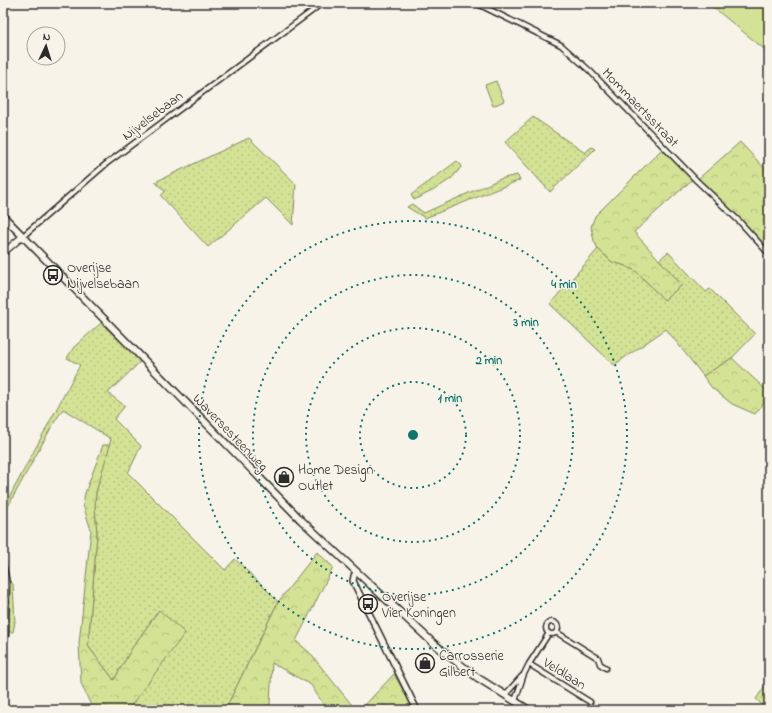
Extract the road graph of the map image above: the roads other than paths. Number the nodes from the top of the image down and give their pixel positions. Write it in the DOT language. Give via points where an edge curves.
graph roads {
  1 [pos="322,3"];
  2 [pos="476,3"];
  3 [pos="3,216"];
  4 [pos="23,236"];
  5 [pos="3,253"];
  6 [pos="769,254"];
  7 [pos="3,563"];
  8 [pos="356,572"];
  9 [pos="556,632"];
  10 [pos="549,633"];
  11 [pos="3,646"];
  12 [pos="529,664"];
  13 [pos="606,668"];
  14 [pos="524,674"];
  15 [pos="505,695"];
  16 [pos="515,701"];
  17 [pos="590,702"];
  18 [pos="417,710"];
  19 [pos="528,710"];
  1 -- 4 [label="street, Nijvelsebaan" via="106,164"];
  2 -- 6 [label="street, Mommaertsstraat" via="561,45 590,71"];
  3 -- 4 [label="main road, Waversesteenweg"];
  4 -- 5 [label="main road, Nijvelsebaan"];
  4 -- 8 [label="main road, Waversesteenweg" via="301,520"];
  7 -- 11 [label="street" via="7,583 6,636"];
  8 -- 15 [label="main road, Waversesteenweg" via="446,655"];
  8 -- 18 [label="street" via="353,581"];
  9 -- 10 [label="street, Veldlaan"];
  9 -- 10 [label="street, Veldlaan" via="558,627 553,622 547,626"];
  9 -- 13 [label="street, Veldlaan" via="598,658 600,664"];
  10 -- 12 [label="street, Veldlaan"];
  12 -- 14 [label="street, Veldlaan"];
  12 -- 17 [label="street, Veldlaan"];
  14 -- 15 [label="street, Veldlaan"];
  14 -- 16 [label="street, Veldlaan"];
  15 -- 16 [label="main road, Waversesteenweg"];
  16 -- 19 [label="main road, Waversesteenweg"];
}
